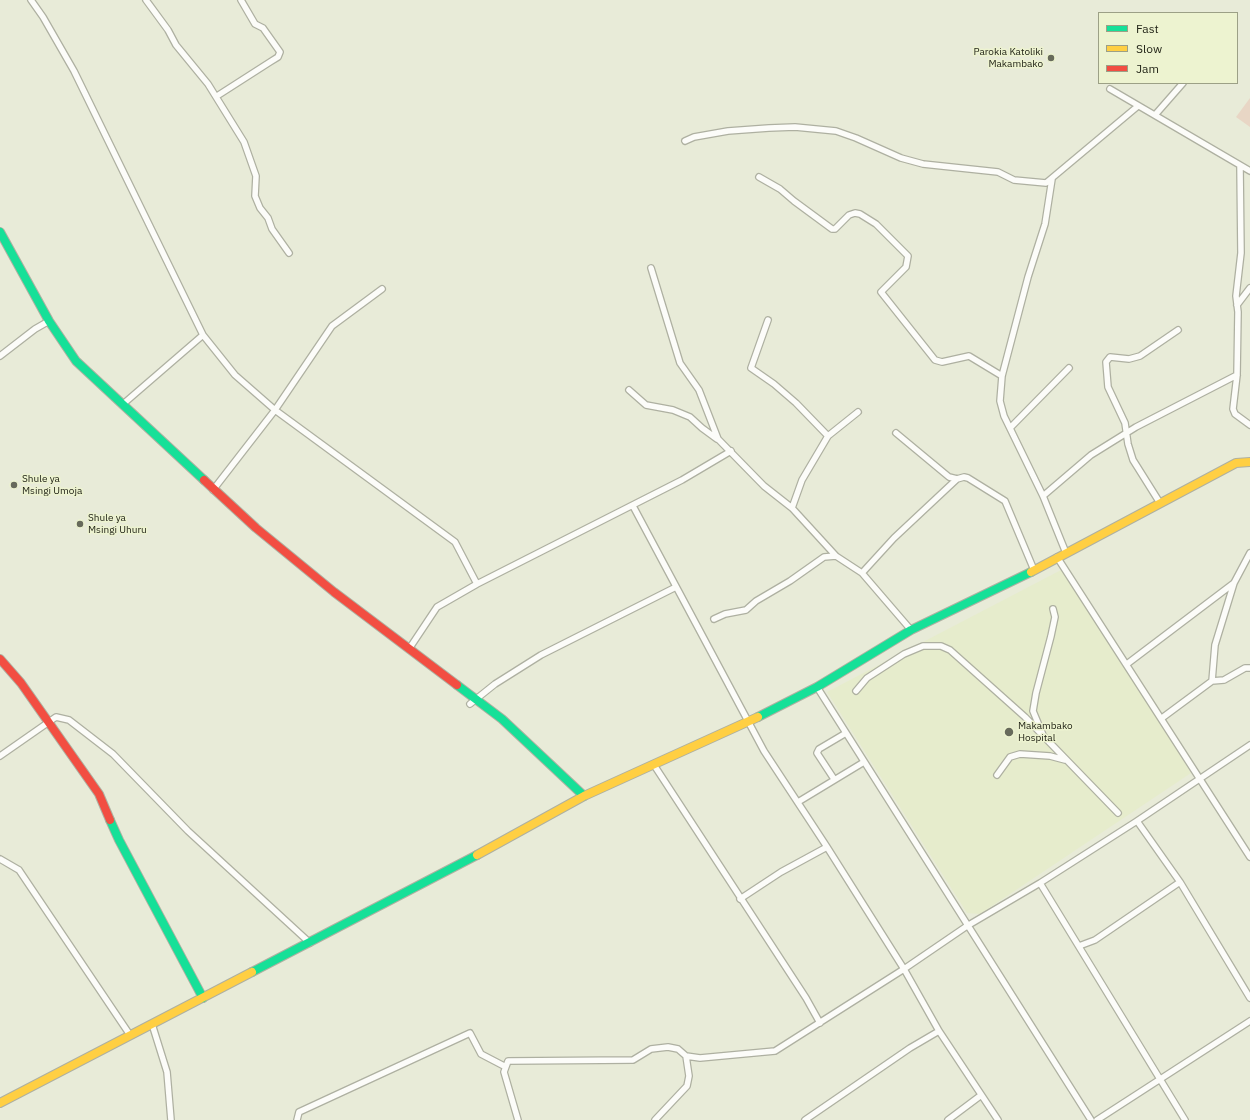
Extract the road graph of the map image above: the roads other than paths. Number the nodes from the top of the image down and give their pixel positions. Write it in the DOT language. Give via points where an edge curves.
graph roads {
  1 [pos="31,0"];
  2 [pos="146,0"];
  3 [pos="240,0"];
  4 [pos="1183,84"];
  5 [pos="1110,89"];
  6 [pos="217,96"];
  7 [pos="1138,106"];
  8 [pos="1155,115"];
  9 [pos="685,141"];
  10 [pos="1240,166"];
  11 [pos="1250,172"];
  12 [pos="759,177"];
  13 [pos="1052,180"];
  14 [pos="0,232"];
  15 [pos="289,253"];
  16 [pos="651,268"];
  17 [pos="1250,288"];
  18 [pos="382,289"];
  19 [pos="1237,305"];
  20 [pos="768,320"];
  21 [pos="49,321"];
  22 [pos="1178,330"];
  23 [pos="203,335"];
  24 [pos="0,356"];
  25 [pos="1069,368"];
  26 [pos="1237,375"];
  27 [pos="1002,376"];
  28 [pos="629,390"];
  29 [pos="122,406"];
  30 [pos="276,410"];
  31 [pos="858,412"];
  32 [pos="1250,425"];
  33 [pos="1010,428"];
  34 [pos="896,432"];
  35 [pos="1127,434"];
  36 [pos="828,436"];
  37 [pos="718,439"];
  38 [pos="732,451"];
  39 [pos="1250,462"];
  40 [pos="957,479"];
  41 [pos="213,490"];
  42 [pos="1042,496"];
  43 [pos="1160,503"];
  44 [pos="633,506"];
  45 [pos="792,508"];
  46 [pos="1066,553"];
  47 [pos="1250,554"];
  48 [pos="836,556"];
  49 [pos="1057,557"];
  50 [pos="1034,570"];
  51 [pos="862,573"];
  52 [pos="1234,583"];
  53 [pos="477,584"];
  54 [pos="676,587"];
  55 [pos="1053,609"];
  56 [pos="714,619"];
  57 [pos="911,630"];
  58 [pos="410,649"];
  59 [pos="0,659"];
  60 [pos="1127,664"];
  61 [pos="1250,668"];
  62 [pos="1212,681"];
  63 [pos="817,687"];
  64 [pos="856,692"];
  65 [pos="473,702"];
  66 [pos="1162,718"];
  67 [pos="748,722"];
  68 [pos="49,723"];
  69 [pos="846,733"];
  70 [pos="1044,740"];
  71 [pos="1250,745"];
  72 [pos="0,756"];
  73 [pos="1065,760"];
  74 [pos="864,762"];
  75 [pos="654,765"];
  76 [pos="997,775"];
  77 [pos="1201,778"];
  78 [pos="834,779"];
  79 [pos="584,796"];
  80 [pos="798,802"];
  81 [pos="1118,813"];
  82 [pos="1137,821"];
  83 [pos="827,847"];
  84 [pos="1250,857"];
  85 [pos="0,859"];
  86 [pos="1180,882"];
  87 [pos="1040,883"];
  88 [pos="740,899"];
  89 [pos="967,926"];
  90 [pos="310,943"];
  91 [pos="1079,946"];
  92 [pos="904,969"];
  93 [pos="908,980"];
  94 [pos="203,998"];
  95 [pos="1250,998"];
  96 [pos="1250,1021"];
  97 [pos="820,1023"];
  98 [pos="152,1024"];
  99 [pos="939,1031"];
  100 [pos="130,1035"];
  101 [pos="686,1056"];
  102 [pos="504,1066"];
  103 [pos="1160,1080"];
  104 [pos="980,1096"];
  105 [pos="0,1102"];
  106 [pos="171,1120"];
  107 [pos="297,1120"];
  108 [pos="518,1120"];
  109 [pos="655,1120"];
  110 [pos="805,1120"];
  111 [pos="948,1120"];
  112 [pos="998,1120"];
  113 [pos="1002,1120"];
  114 [pos="1091,1120"];
  115 [pos="1097,1120"];
  116 [pos="1185,1120"];
  1 -- 23 [label="street" via="74,71"];
  2 -- 6 [label="street" via="176,45"];
  3 -- 6 [label="street" via="255,24 263,28 280,52 278,57"];
  4 -- 8 [label="street"];
  5 -- 7 [label="street"];
  6 -- 15 [label="street" via="244,142 256,176 255,196 260,208"];
  7 -- 8 [label="street"];
  7 -- 13 [label="street"];
  8 -- 10 [label="street"];
  9 -- 13 [label="street" via="728,131 769,128 795,127 836,131 901,158 923,164 998,172 1021,181 1046,183"];
  10 -- 11 [label="street"];
  10 -- 19 [label="street" via="1241,252"];
  12 -- 27 [label="street" via="780,189 832,229 855,213 876,224 908,256 906,267 881,292 935,360 942,362 969,356"];
  13 -- 27 [label="street" via="1045,224"];
  14 -- 21 [label="street"];
  16 -- 37 [label="street" via="680,363 699,390"];
  17 -- 19 [label="street"];
  18 -- 30 [label="street" via="332,326"];
  19 -- 26 [label="street"];
  20 -- 36 [label="street" via="751,368 796,403"];
  21 -- 24 [label="street"];
  21 -- 29 [label="street" via="76,361"];
  22 -- 35 [label="street" via="1140,356 1108,359 1108,387 1125,423"];
  23 -- 29 [label="street"];
  23 -- 30 [label="street" via="235,375"];
  25 -- 33 [label="street"];
  26 -- 32 [label="street" via="1233,410"];
  26 -- 35 [label="street"];
  27 -- 33 [label="street" via="1000,401"];
  28 -- 37 [label="street" via="646,405 673,410 690,417"];
  29 -- 41 [label="street"];
  30 -- 41 [label="street"];
  30 -- 53 [label="street" via="455,542"];
  31 -- 36 [label="street"];
  33 -- 42 [label="street"];
  34 -- 40 [label="street" via="949,477"];
  35 -- 42 [label="street" via="1091,455"];
  35 -- 43 [label="street" via="1133,460"];
  36 -- 45 [label="street" via="802,480"];
  37 -- 38 [label="street"];
  38 -- 44 [label="street"];
  38 -- 45 [label="street" via="764,486"];
  39 -- 43 [label="street" via="1236,463"];
  40 -- 50 [label="street" via="968,478 1005,501"];
  40 -- 51 [label="street" via="894,538"];
  41 -- 58 [label="street" via="334,592"];
  42 -- 46 [label="street"];
  43 -- 46 [label="street"];
  44 -- 53 [label="street"];
  44 -- 54 [label="street"];
  45 -- 48 [label="street"];
  46 -- 49 [label="street"];
  47 -- 52 [label="street"];
  48 -- 51 [label="street"];
  48 -- 56 [label="street" via="824,557 746,610"];
  49 -- 50 [label="street"];
  49 -- 60 [label="street"];
  50 -- 57 [label="street"];
  51 -- 57 [label="street"];
  52 -- 60 [label="street"];
  52 -- 62 [label="street" via="1215,645"];
  53 -- 58 [label="street" via="437,607"];
  54 -- 65 [label="street" via="541,655 495,684"];
  54 -- 67 [label="street"];
  55 -- 70 [label="street" via="1055,617 1034,711"];
  57 -- 63 [label="street"];
  58 -- 65 [label="street"];
  59 -- 68 [label="street" via="21,683"];
  60 -- 66 [label="street"];
  61 -- 62 [label="street" via="1245,668 1224,680"];
  62 -- 66 [label="street"];
  63 -- 67 [label="street"];
  63 -- 69 [label="street"];
  64 -- 70 [label="street" via="867,678 904,654 923,646 942,646 985,680 1025,717"];
  65 -- 79 [label="street" via="502,719"];
  66 -- 77 [label="street"];
  67 -- 75 [label="street"];
  67 -- 80 [label="street"];
  68 -- 72 [label="street"];
  68 -- 90 [label="street" via="56,717 69,720 109,750 188,831"];
  68 -- 94 [label="street" via="99,794 119,840"];
  69 -- 74 [label="street"];
  69 -- 78 [label="street" via="817,753"];
  70 -- 73 [label="street"];
  71 -- 77 [label="street"];
  73 -- 76 [label="street" via="1020,754 1010,757"];
  73 -- 81 [label="street"];
  74 -- 78 [label="street"];
  74 -- 89 [label="street"];
  75 -- 79 [label="street"];
  75 -- 88 [label="street"];
  77 -- 82 [label="street"];
  77 -- 84 [label="street"];
  78 -- 80 [label="street"];
  79 -- 90 [label="street"];
  80 -- 83 [label="street"];
  82 -- 86 [label="street"];
  82 -- 87 [label="street"];
  83 -- 88 [label="street" via="781,872"];
  83 -- 92 [label="street"];
  85 -- 100 [label="street" via="20,870"];
  86 -- 91 [label="street" via="1095,940"];
  86 -- 95 [label="street"];
  87 -- 89 [label="street"];
  87 -- 91 [label="street"];
  88 -- 97 [label="street"];
  89 -- 92 [label="street"];
  89 -- 114 [label="street"];
  90 -- 94 [label="street"];
  91 -- 103 [label="street"];
  92 -- 97 [label="street"];
  92 -- 99 [label="street"];
  93 -- 99 [label="street"];
  94 -- 98 [label="street"];
  96 -- 103 [label="street"];
  97 -- 101 [label="street" via="776,1051 700,1058"];
  98 -- 100 [label="street"];
  98 -- 106 [label="street" via="167,1072"];
  99 -- 104 [label="street"];
  99 -- 110 [label="street"];
  100 -- 105 [label="street"];
  101 -- 102 [label="street" via="678,1049 668,1047 651,1049 633,1060 508,1061"];
  101 -- 109 [label="street" via="689,1076 687,1086"];
  102 -- 107 [label="street" via="480,1054 470,1033 299,1112"];
  102 -- 108 [label="street"];
  103 -- 115 [label="street"];
  103 -- 116 [label="street"];
  104 -- 111 [label="street"];
  104 -- 112 [label="street"];
  104 -- 113 [label="street"];
}
